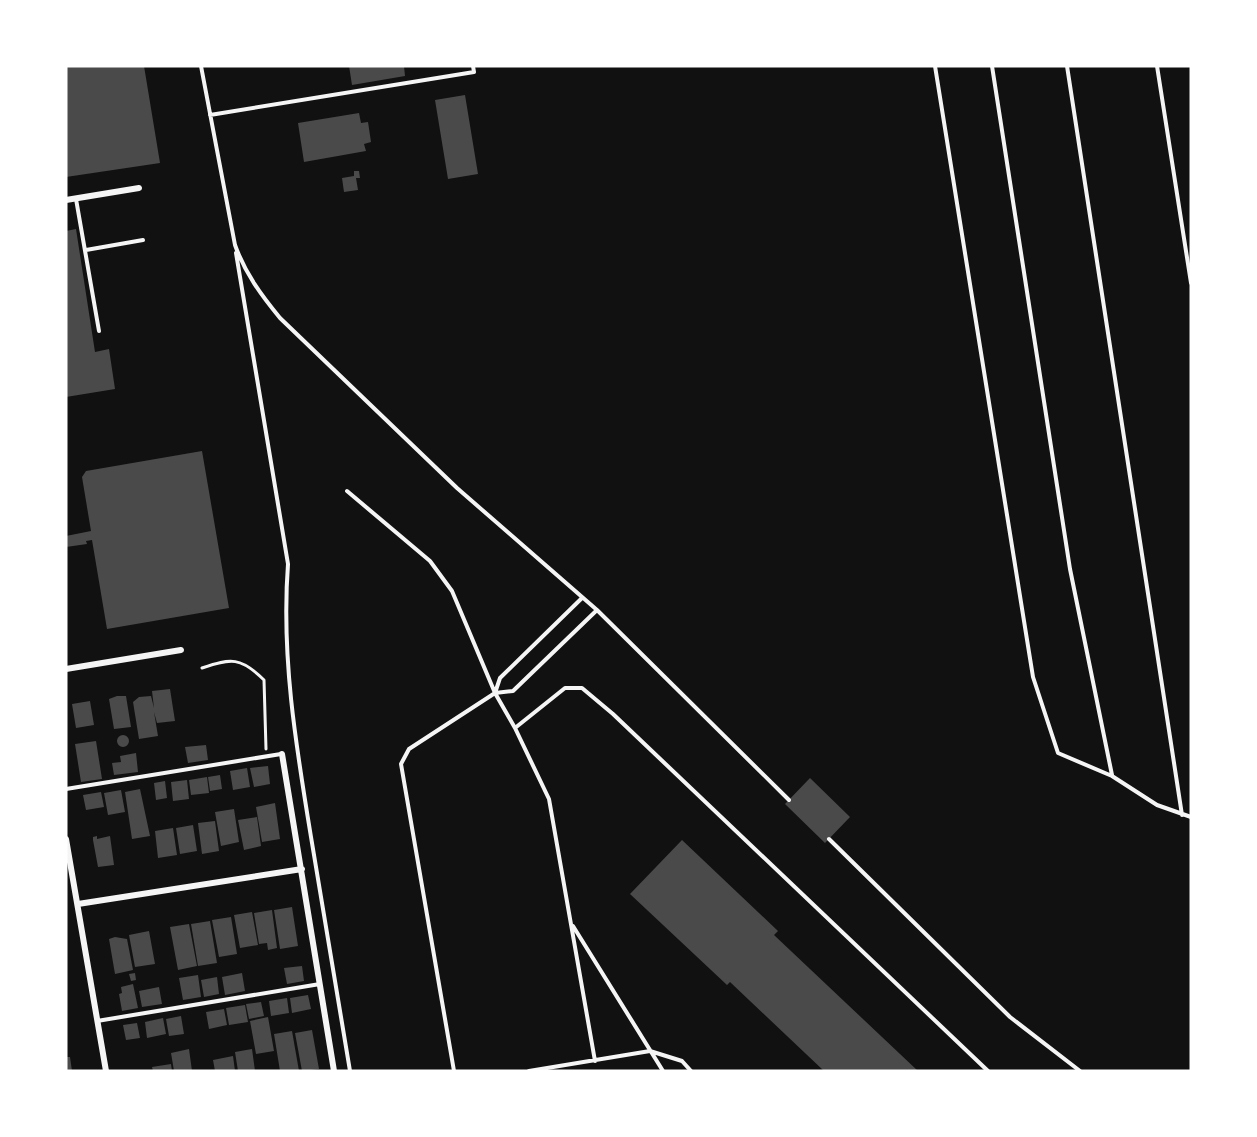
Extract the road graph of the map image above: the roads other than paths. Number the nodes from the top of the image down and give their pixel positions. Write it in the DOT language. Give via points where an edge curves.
graph roads {
  1 [pos="201,66"];
  2 [pos="473,66"];
  3 [pos="935,66"];
  4 [pos="992,66"];
  5 [pos="1067,66"];
  6 [pos="1157,66"];
  7 [pos="210,115"];
  8 [pos="139,188"];
  9 [pos="76,198"];
  10 [pos="66,200"];
  11 [pos="143,240"];
  12 [pos="235,245"];
  13 [pos="86,250"];
  14 [pos="1191,283"];
  15 [pos="99,331"];
  16 [pos="347,491"];
  17 [pos="582,598"];
  18 [pos="597,610"];
  19 [pos="181,650"];
  20 [pos="66,669"];
  21 [pos="495,693"];
  22 [pos="515,728"];
  23 [pos="282,754"];
  24 [pos="1112,776"];
  25 [pos="66,789"];
  26 [pos="789,800"];
  27 [pos="1182,815"];
  28 [pos="1191,817"];
  29 [pos="66,839"];
  30 [pos="829,839"];
  31 [pos="302,869"];
  32 [pos="78,904"];
  33 [pos="571,923"];
  34 [pos="320,984"];
  35 [pos="97,1021"];
  36 [pos="650,1051"];
  37 [pos="595,1061"];
  38 [pos="562,1068"];
  39 [pos="106,1071"];
  40 [pos="334,1071"];
  41 [pos="350,1071"];
  42 [pos="454,1071"];
  43 [pos="529,1071"];
  44 [pos="663,1071"];
  45 [pos="691,1071"];
  46 [pos="988,1071"];
  47 [pos="1080,1071"];
  1 -- 7 [label="lane"];
  2 -- 7 [label="lane" via="474,72"];
  3 -- 24 [label="lane" via="1033,677 1058,753"];
  4 -- 24 [label="lane" via="1070,569"];
  5 -- 27 [label="lane"];
  6 -- 14 [label="lane"];
  7 -- 12 [label="lane"];
  8 -- 9 [label="street"];
  9 -- 10 [label="street"];
  9 -- 13 [label="lane"];
  11 -- 13 [label="lane"];
  12 -- 17 [label="lane" via="259,293 280,318 458,488"];
  12 -- 41 [label="lane" via="288,564 287,669 296,744"];
  13 -- 15 [label="lane"];
  16 -- 21 [label="lane" via="430,561 446,584"];
  17 -- 18 [label="lane"];
  17 -- 21 [label="lane" via="500,678"];
  18 -- 21 [label="lane" via="513,691"];
  18 -- 26 [label="lane"];
  19 -- 20 [label="street"];
  21 -- 22 [label="lane"];
  21 -- 42 [label="lane" via="409,749 401,764"];
  22 -- 33 [label="lane" via="549,799"];
  22 -- 46 [label="lane" via="565,688 582,688"];
  23 -- 25 [label="lane"];
  23 -- 31 [label="street"];
  24 -- 27 [label="lane" via="1157,805"];
  27 -- 28 [label="lane"];
  29 -- 32 [label="street"];
  30 -- 47 [label="lane" via="1010,1017"];
  31 -- 32 [label="street"];
  31 -- 34 [label="street"];
  32 -- 35 [label="street"];
  33 -- 36 [label="lane"];
  33 -- 37 [label="lane"];
  34 -- 35 [label="lane"];
  34 -- 40 [label="street"];
  35 -- 39 [label="street"];
  36 -- 37 [label="lane"];
  36 -- 44 [label="lane"];
  36 -- 45 [label="lane" via="682,1061"];
  37 -- 38 [label="lane"];
  38 -- 43 [label="lane"];
}
